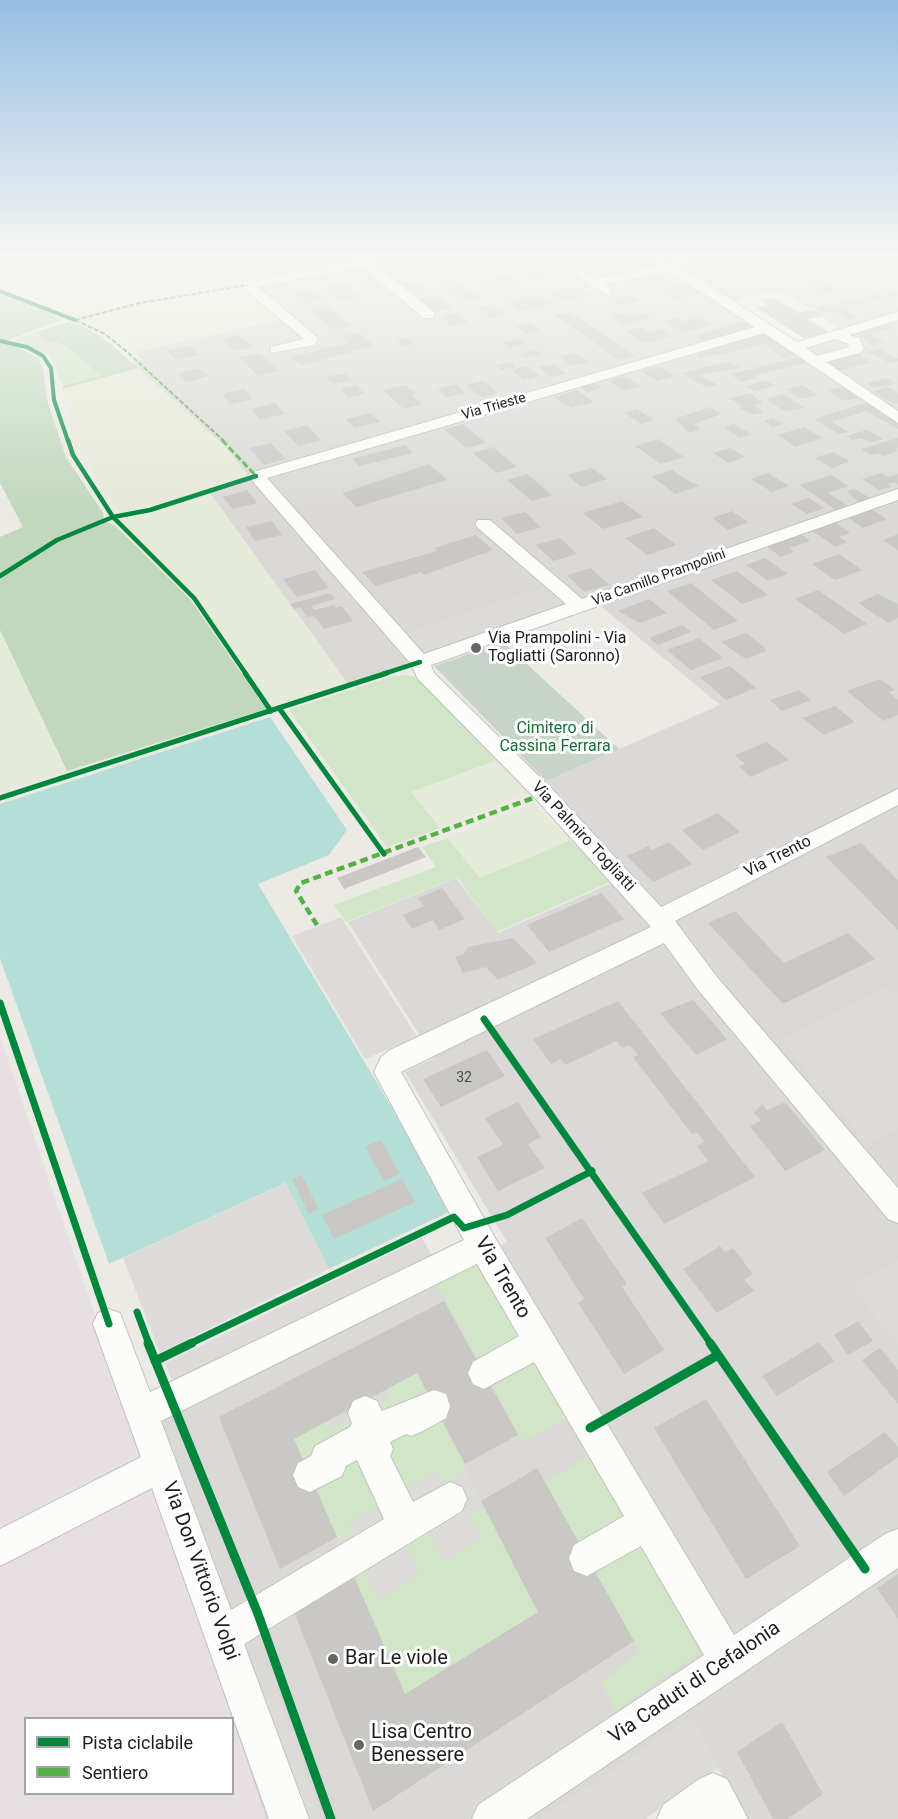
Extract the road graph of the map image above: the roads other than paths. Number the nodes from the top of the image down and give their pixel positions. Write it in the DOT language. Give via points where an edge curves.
graph roads {
  1 [pos="310,341"];
  2 [pos="722,341"];
  3 [pos="786,341"];
  4 [pos="819,341"];
  5 [pos="854,341"];
  6 [pos="795,347"];
  7 [pos="276,350"];
  8 [pos="815,361"];
  9 [pos="898,418"];
  10 [pos="256,476"];
  11 [pos="898,494"];
  12 [pos="484,524"];
  13 [pos="580,607"];
  14 [pos="420,662"];
  15 [pos="898,796"];
  16 [pos="663,925"];
  17 [pos="898,1210"];
  18 [pos="483,1246"];
  19 [pos="109,1324"];
  20 [pos="539,1342"];
  21 [pos="484,1373"];
  22 [pos="434,1406"];
  23 [pos="142,1413"];
  24 [pos="367,1424"];
  25 [pos="161,1465"];
  26 [pos="310,1475"];
  27 [pos="450,1499"];
  28 [pos="646,1523"];
  29 [pos="406,1526"];
  30 [pos="898,1547"];
  31 [pos="0,1548"];
  32 [pos="587,1558"];
  33 [pos="223,1636"];
  34 [pos="728,1660"];
  35 [pos="289,1819"];
  36 [pos="492,1819"];
  37 [pos="677,1819"];
  38 [pos="728,1819"];
  1 -- 7 [label="street"];
  2 -- 10 [label="street, Via Trieste"];
  3 -- 6 [label="street"];
  4 -- 6 [label="street"];
  5 -- 8 [label="street" via="857,349"];
  6 -- 8 [label="street"];
  8 -- 9 [label="street"];
  10 -- 14 [label="street, Via Palmiro Togliatti"];
  11 -- 13 [label="street, Via Camillo Prampolini"];
  12 -- 13 [label="street"];
  13 -- 14 [label="street, Via Camillo Prampolini"];
  14 -- 16 [label="street, Via Palmiro Togliatti" via="425,675 544,794"];
  15 -- 16 [label="street, Via Trento"];
  16 -- 17 [label="street, Via Palmiro Togliatti"];
  16 -- 18 [label="street, Via Trento" via="390,1065 389,1079"];
  18 -- 20 [label="street, Via Trento"];
  18 -- 23 [label="street"];
  19 -- 23 [label="street, Via Don Vittorio Volpi"];
  20 -- 21 [label="street"];
  20 -- 28 [label="street, Via Trento"];
  22 -- 24 [label="street" via="411,1419 409,1414"];
  23 -- 25 [label="street, Via Don Vittorio Volpi"];
  24 -- 26 [label="street" via="327,1458 330,1464"];
  24 -- 29 [label="street" via="376,1449 370,1452"];
  25 -- 31 [label="street"];
  25 -- 33 [label="street, Via Don Vittorio Volpi"];
  27 -- 29 [label="street"];
  28 -- 32 [label="street"];
  28 -- 34 [label="street, Via Trento"];
  29 -- 33 [label="street"];
  30 -- 34 [label="street, Via Caduti di Cefalonia"];
  33 -- 35 [label="street, Via Don Vittorio Volpi"];
  34 -- 36 [label="street, Via Caduti di Cefalonia"];
  37 -- 38 [label="street" via="713,1793"];
}
